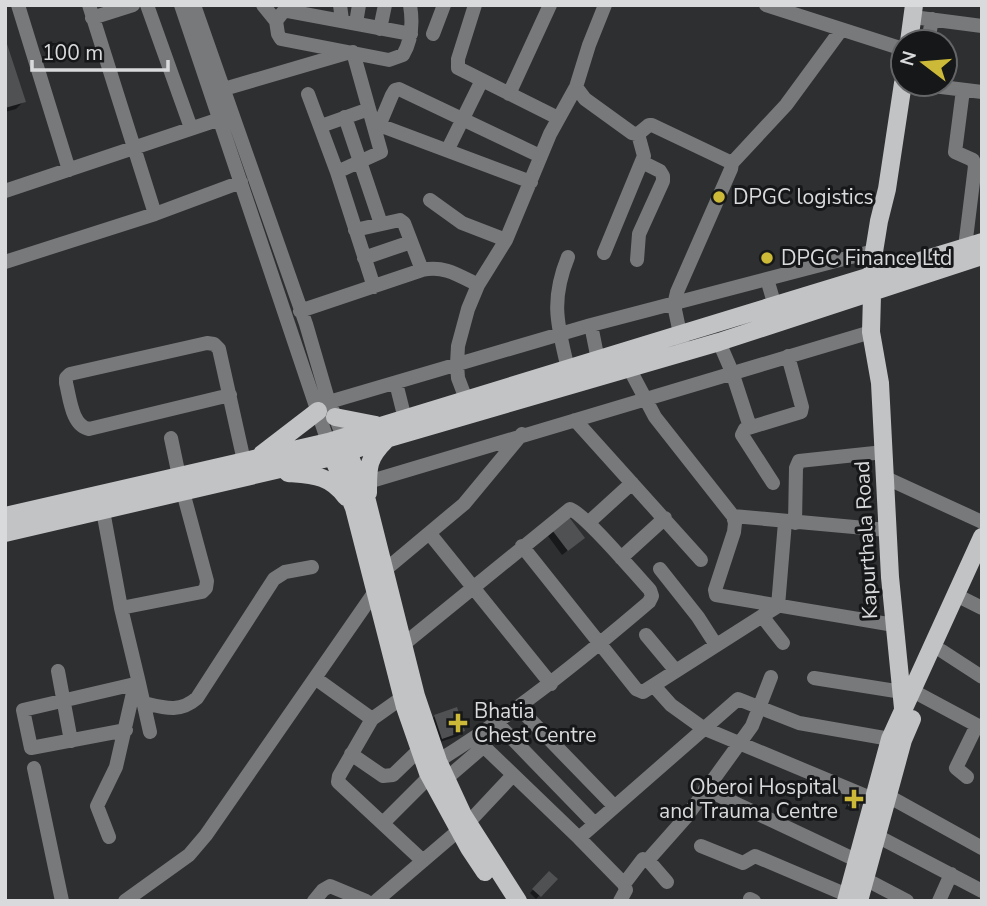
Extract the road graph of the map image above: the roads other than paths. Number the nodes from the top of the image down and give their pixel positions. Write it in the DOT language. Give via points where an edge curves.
graph roads {
  1 [pos="18,5"];
  2 [pos="133,5"];
  3 [pos="147,5"];
  4 [pos="181,5"];
  5 [pos="194,5"];
  6 [pos="263,5"];
  7 [pos="359,5"];
  8 [pos="385,5"];
  9 [pos="410,5"];
  10 [pos="444,5"];
  11 [pos="475,5"];
  12 [pos="550,5"];
  13 [pos="604,5"];
  14 [pos="766,5"];
  15 [pos="914,11"];
  16 [pos="90,12"];
  17 [pos="346,16"];
  18 [pos="932,19"];
  19 [pos="276,21"];
  20 [pos="982,26"];
  21 [pos="930,28"];
  22 [pos="380,29"];
  23 [pos="841,30"];
  24 [pos="411,34"];
  25 [pos="433,34"];
  26 [pos="889,45"];
  27 [pos="351,52"];
  28 [pos="482,80"];
  29 [pos="576,88"];
  30 [pos="981,88"];
  31 [pos="224,89"];
  32 [pos="959,89"];
  33 [pos="963,90"];
  34 [pos="308,94"];
  35 [pos="509,94"];
  36 [pos="901,98"];
  37 [pos="369,109"];
  38 [pos="226,116"];
  39 [pos="345,117"];
  40 [pos="463,118"];
  41 [pos="558,118"];
  42 [pos="321,126"];
  43 [pos="191,128"];
  44 [pos="378,129"];
  45 [pos="638,134"];
  46 [pos="133,148"];
  47 [pos="448,149"];
  48 [pos="540,156"];
  49 [pos="361,162"];
  50 [pos="642,162"];
  51 [pos="732,163"];
  52 [pos="69,170"];
  53 [pos="337,172"];
  54 [pos="531,182"];
  55 [pos="241,183"];
  56 [pos="887,189"];
  57 [pos="5,191"];
  58 [pos="430,200"];
  59 [pos="155,214"];
  60 [pos="381,223"];
  61 [pos="355,230"];
  62 [pos="506,240"];
  63 [pos="411,242"];
  64 [pos="973,244"];
  65 [pos="874,251"];
  66 [pos="604,253"];
  67 [pos="982,256"];
  68 [pos="568,257"];
  69 [pos="364,258"];
  70 [pos="637,260"];
  71 [pos="5,262"];
  72 [pos="422,270"];
  73 [pos="767,279"];
  74 [pos="877,282"];
  75 [pos="478,285"];
  76 [pos="374,287"];
  77 [pos="674,304"];
  78 [pos="775,306"];
  79 [pos="300,311"];
  80 [pos="591,325"];
  81 [pos="871,332"];
  82 [pos="558,334"];
  83 [pos="719,342"];
  84 [pos="682,343"];
  85 [pos="876,350"];
  86 [pos="788,356"];
  87 [pos="598,360"];
  88 [pos="457,364"];
  89 [pos="629,368"];
  90 [pos="732,372"];
  91 [pos="570,377"];
  92 [pos="396,383"];
  93 [pos="230,395"];
  94 [pos="644,398"];
  95 [pos="469,407"];
  96 [pos="327,410"];
  97 [pos="405,419"];
  98 [pos="575,420"];
  99 [pos="750,427"];
  100 [pos="385,432"];
  101 [pos="522,434"];
  102 [pos="171,438"];
  103 [pos="338,447"];
  104 [pos="884,452"];
  105 [pos="250,460"];
  106 [pos="276,471"];
  107 [pos="884,477"];
  108 [pos="368,482"];
  109 [pos="773,482"];
  110 [pos="632,483"];
  111 [pos="181,484"];
  112 [pos="102,502"];
  113 [pos="361,507"];
  114 [pos="5,516"];
  115 [pos="733,516"];
  116 [pos="665,518"];
  117 [pos="790,522"];
  118 [pos="982,522"];
  119 [pos="587,523"];
  120 [pos="887,530"];
  121 [pos="5,533"];
  122 [pos="430,534"];
  123 [pos="982,537"];
  124 [pos="522,546"];
  125 [pos="982,555"];
  126 [pos="621,558"];
  127 [pos="701,560"];
  128 [pos="312,567"];
  129 [pos="660,569"];
  130 [pos="385,570"];
  131 [pos="474,587"];
  132 [pos="376,590"];
  133 [pos="964,599"];
  134 [pos="778,606"];
  135 [pos="121,608"];
  136 [pos="982,608"];
  137 [pos="762,616"];
  138 [pos="894,625"];
  139 [pos="646,635"];
  140 [pos="601,643"];
  141 [pos="783,643"];
  142 [pos="404,645"];
  143 [pos="716,645"];
  144 [pos="942,652"];
  145 [pos="58,671"];
  146 [pos="676,671"];
  147 [pos="771,677"];
  148 [pos="982,677"];
  149 [pos="315,678"];
  150 [pos="814,678"];
  151 [pos="137,684"];
  152 [pos="551,684"];
  153 [pos="654,686"];
  154 [pos="403,697"];
  155 [pos="910,697"];
  156 [pos="64,699"];
  157 [pos="144,703"];
  158 [pos="518,707"];
  159 [pos="760,709"];
  160 [pos="372,719"];
  161 [pos="498,724"];
  162 [pos="979,727"];
  163 [pos="704,728"];
  164 [pos="126,730"];
  165 [pos="150,732"];
  166 [pos="890,739"];
  167 [pos="71,741"];
  168 [pos="479,742"];
  169 [pos="739,744"];
  170 [pos="420,749"];
  171 [pos="351,754"];
  172 [pos="34,768"];
  173 [pos="438,772"];
  174 [pos="513,775"];
  175 [pos="967,777"];
  176 [pos="705,789"];
  177 [pos="881,797"];
  178 [pos="614,806"];
  179 [pos="383,822"];
  180 [pos="595,824"];
  181 [pos="464,826"];
  182 [pos="877,836"];
  183 [pos="109,837"];
  184 [pos="579,838"];
  185 [pos="701,846"];
  186 [pos="982,848"];
  187 [pos="648,860"];
  188 [pos="858,860"];
  189 [pos="423,861"];
  190 [pos="951,874"];
  191 [pos="865,879"];
  192 [pos="667,882"];
  193 [pos="624,884"];
  194 [pos="982,891"];
  195 [pos="851,899"];
  196 [pos="62,901"];
  197 [pos="125,901"];
  198 [pos="314,901"];
  199 [pos="366,901"];
  200 [pos="376,901"];
  201 [pos="505,901"];
  202 [pos="518,901"];
  203 [pos="620,901"];
  204 [pos="907,901"];
  205 [pos="939,901"];
  1 -- 52 [label="street"];
  2 -- 16 [label="street"];
  3 -- 43 [label="street"];
  4 -- 38 [label="street"];
  5 -- 31 [label="street"];
  6 -- 19 [label="street"];
  7 -- 17 [label="street"];
  8 -- 22 [label="street"];
  9 -- 24 [label="street"];
  10 -- 25 [label="street"];
  11 -- 28 [label="street" via="456,64 460,71"];
  12 -- 35 [label="street"];
  13 -- 29 [label="street"];
  14 -- 23 [label="street"];
  15 -- 18 [label="street"];
  16 -- 46 [label="street"];
  17 -- 19 [label="street" via="285,11"];
  17 -- 22 [label="street"];
  18 -- 20 [label="street"];
  18 -- 21 [label="street"];
  19 -- 27 [label="street" via="281,38"];
  22 -- 24 [label="street"];
  23 -- 26 [label="street"];
  23 -- 51 [label="street" via="786,105"];
  24 -- 27 [label="street" via="403,55 396,59"];
  27 -- 31 [label="street"];
  27 -- 37 [label="street"];
  28 -- 35 [label="street"];
  28 -- 40 [label="street"];
  29 -- 41 [label="street"];
  29 -- 45 [label="street" via="600,111"];
  30 -- 33 [label="street"];
  31 -- 38 [label="street"];
  32 -- 33 [label="street"];
  33 -- 64 [label="street" via="955,152 973,160 975,166"];
  34 -- 42 [label="street"];
  35 -- 41 [label="street"];
  36 -- 56 [label="main road"];
  37 -- 39 [label="street"];
  37 -- 44 [label="street"];
  38 -- 43 [label="street"];
  38 -- 55 [label="street"];
  38 -- 79 [label="street"];
  39 -- 42 [label="street"];
  39 -- 49 [label="street"];
  40 -- 44 [label="street" via="400,89 392,95"];
  40 -- 47 [label="street"];
  40 -- 48 [label="street"];
  41 -- 48 [label="street"];
  42 -- 53 [label="street"];
  43 -- 46 [label="street"];
  44 -- 47 [label="street"];
  44 -- 49 [label="street" via="381,152"];
  45 -- 50 [label="street"];
  45 -- 51 [label="street" via="652,125"];
  46 -- 52 [label="street"];
  46 -- 59 [label="street"];
  47 -- 54 [label="street"];
  48 -- 54 [label="street"];
  49 -- 53 [label="street"];
  49 -- 60 [label="street"];
  50 -- 66 [label="street"];
  50 -- 70 [label="street" via="660,172 663,181 639,234"];
  51 -- 77 [label="street"];
  52 -- 57 [label="street"];
  53 -- 61 [label="street"];
  54 -- 62 [label="street"];
  55 -- 59 [label="street"];
  55 -- 96 [label="street"];
  56 -- 65 [label="main road"];
  56 -- 74 [label="main road" via="888,222"];
  58 -- 62 [label="street" via="462,223"];
  59 -- 71 [label="street"];
  60 -- 61 [label="street"];
  60 -- 63 [label="street" via="400,220"];
  61 -- 69 [label="street"];
  62 -- 75 [label="street"];
  63 -- 69 [label="street"];
  63 -- 72 [label="street"];
  64 -- 74 [label="main road"];
  65 -- 73 [label="street"];
  65 -- 74 [label="main road"];
  67 -- 74 [label="main road"];
  68 -- 82 [label="street" via="557,295"];
  69 -- 76 [label="street"];
  72 -- 75 [label="street" via="445,269"];
  72 -- 76 [label="street"];
  73 -- 77 [label="street"];
  73 -- 78 [label="street"];
  74 -- 78 [label="main road"];
  74 -- 81 [label="main road"];
  74 -- 83 [label="main road"];
  74 -- 85 [label="main road" via="881,331"];
  75 -- 88 [label="street" via="458,346"];
  76 -- 79 [label="street"];
  77 -- 80 [label="street"];
  77 -- 84 [label="street"];
  78 -- 84 [label="main road"];
  79 -- 96 [label="street"];
  80 -- 82 [label="street"];
  80 -- 87 [label="street"];
  81 -- 85 [label="main road"];
  81 -- 86 [label="street"];
  82 -- 88 [label="street"];
  82 -- 91 [label="street"];
  83 -- 84 [label="main road"];
  83 -- 90 [label="street"];
  84 -- 87 [label="main road"];
  84 -- 89 [label="main road"];
  85 -- 104 [label="main road, Kapurthala Road"];
  86 -- 90 [label="street"];
  86 -- 99 [label="street" via="802,410"];
  87 -- 91 [label="main road"];
  88 -- 92 [label="street"];
  88 -- 95 [label="street"];
  89 -- 91 [label="main road"];
  89 -- 94 [label="street"];
  90 -- 94 [label="street"];
  90 -- 99 [label="street"];
  91 -- 95 [label="main road"];
  92 -- 96 [label="street"];
  92 -- 97 [label="street"];
  93 -- 93 [label="street" via="219,349 207,343 70,374 65,383 77,421 89,429"];
  93 -- 105 [label="street"];
  94 -- 98 [label="street"];
  94 -- 115 [label="street" via="673,443"];
  95 -- 97 [label="main road"];
  95 -- 100 [label="main road"];
  96 -- 100 [label="main road"];
  96 -- 103 [label="street"];
  96 -- 105 [label="main road"];
  97 -- 100 [label="main road"];
  98 -- 101 [label="street"];
  98 -- 110 [label="street"];
  99 -- 109 [label="street" via="743,435"];
  100 -- 103 [label="main road"];
  100 -- 108 [label="main road" via="373,453"];
  101 -- 108 [label="street"];
  101 -- 122 [label="street" via="464,504"];
  102 -- 111 [label="street"];
  103 -- 105 [label="main road"];
  103 -- 106 [label="main road"];
  103 -- 113 [label="main road"];
  104 -- 107 [label="main road, Kapurthala Road"];
  104 -- 117 [label="street" via="799,461"];
  105 -- 111 [label="main road"];
  106 -- 111 [label="main road"];
  106 -- 113 [label="main road" via="318,476 337,484"];
  107 -- 118 [label="street"];
  107 -- 120 [label="main road, Kapurthala Road"];
  108 -- 113 [label="main road"];
  110 -- 116 [label="street"];
  110 -- 119 [label="street"];
  111 -- 112 [label="main road"];
  111 -- 135 [label="street" via="206,588"];
  112 -- 114 [label="main road"];
  112 -- 121 [label="main road"];
  112 -- 135 [label="street"];
  113 -- 130 [label="main road"];
  113 -- 132 [label="main road"];
  115 -- 117 [label="street"];
  115 -- 134 [label="street" via="734,532 716,595"];
  116 -- 126 [label="street"];
  116 -- 127 [label="street"];
  117 -- 120 [label="street"];
  117 -- 134 [label="street"];
  119 -- 124 [label="street" via="574,510 566,510"];
  119 -- 126 [label="street"];
  120 -- 138 [label="main road, Kapurthala Road"];
  122 -- 130 [label="street"];
  122 -- 131 [label="street"];
  123 -- 155 [label="main road"];
  124 -- 131 [label="street"];
  124 -- 140 [label="street"];
  125 -- 133 [label="main road"];
  126 -- 140 [label="street" via="652,596"];
  128 -- 157 [label="street" via="274,579 188,706 176,709"];
  129 -- 143 [label="street"];
  130 -- 142 [label="main road"];
  131 -- 142 [label="street"];
  131 -- 152 [label="street"];
  132 -- 149 [label="street"];
  132 -- 154 [label="main road"];
  133 -- 136 [label="street"];
  133 -- 144 [label="main road"];
  134 -- 137 [label="street"];
  134 -- 138 [label="street"];
  135 -- 151 [label="street"];
  137 -- 141 [label="street"];
  137 -- 143 [label="street"];
  138 -- 155 [label="main road, Kapurthala Road"];
  139 -- 146 [label="street"];
  140 -- 152 [label="street"];
  140 -- 153 [label="street" via="636,689 646,691"];
  142 -- 173 [label="main road"];
  143 -- 146 [label="street"];
  144 -- 148 [label="street"];
  144 -- 155 [label="main road"];
  145 -- 156 [label="street"];
  146 -- 153 [label="street"];
  147 -- 159 [label="street"];
  149 -- 160 [label="street"];
  149 -- 197 [label="street" via="206,835 188,855"];
  150 -- 155 [label="street"];
  151 -- 156 [label="street"];
  151 -- 157 [label="street"];
  151 -- 164 [label="street"];
  152 -- 158 [label="street"];
  153 -- 163 [label="street" via="671,705"];
  154 -- 160 [label="street"];
  154 -- 170 [label="main road"];
  155 -- 162 [label="street"];
  155 -- 166 [label="main road"];
  155 -- 177 [label="main road, Kapurthala Road" via="908,727"];
  156 -- 167 [label="street"];
  156 -- 167 [label="street" via="25,708 23,713 31,748"];
  157 -- 165 [label="street"];
  158 -- 161 [label="street"];
  158 -- 178 [label="street"];
  159 -- 163 [label="street" via="735,699"];
  159 -- 166 [label="street" via="810,726"];
  159 -- 169 [label="street"];
  160 -- 171 [label="street"];
  161 -- 168 [label="street"];
  161 -- 180 [label="street"];
  162 -- 175 [label="street" via="956,768"];
  163 -- 169 [label="street"];
  163 -- 178 [label="street"];
  164 -- 167 [label="street"];
  164 -- 183 [label="street" via="116,767 97,806"];
  166 -- 177 [label="main road"];
  168 -- 173 [label="street"];
  168 -- 174 [label="street"];
  169 -- 176 [label="street"];
  169 -- 177 [label="street"];
  170 -- 171 [label="street" via="388,777"];
  170 -- 173 [label="main road"];
  171 -- 179 [label="street" via="338,782"];
  172 -- 196 [label="street"];
  173 -- 179 [label="street"];
  173 -- 181 [label="main road"];
  174 -- 181 [label="street"];
  174 -- 184 [label="street"];
  176 -- 187 [label="street"];
  176 -- 188 [label="street"];
  177 -- 182 [label="main road"];
  177 -- 186 [label="street"];
  177 -- 188 [label="main road"];
  178 -- 180 [label="street"];
  179 -- 189 [label="street"];
  180 -- 184 [label="street"];
  181 -- 189 [label="street"];
  181 -- 201 [label="main road"];
  181 -- 202 [label="main road"];
  182 -- 190 [label="street"];
  182 -- 191 [label="main road"];
  184 -- 193 [label="street"];
  185 -- 195 [label="street" via="743,863 755,856"];
  187 -- 192 [label="street"];
  187 -- 193 [label="street" via="643,859"];
  188 -- 195 [label="main road"];
  189 -- 200 [label="street"];
  190 -- 194 [label="street"];
  190 -- 205 [label="street"];
  191 -- 195 [label="main road"];
  191 -- 204 [label="street"];
  193 -- 203 [label="street"];
  198 -- 199 [label="street" via="330,886"];
}
